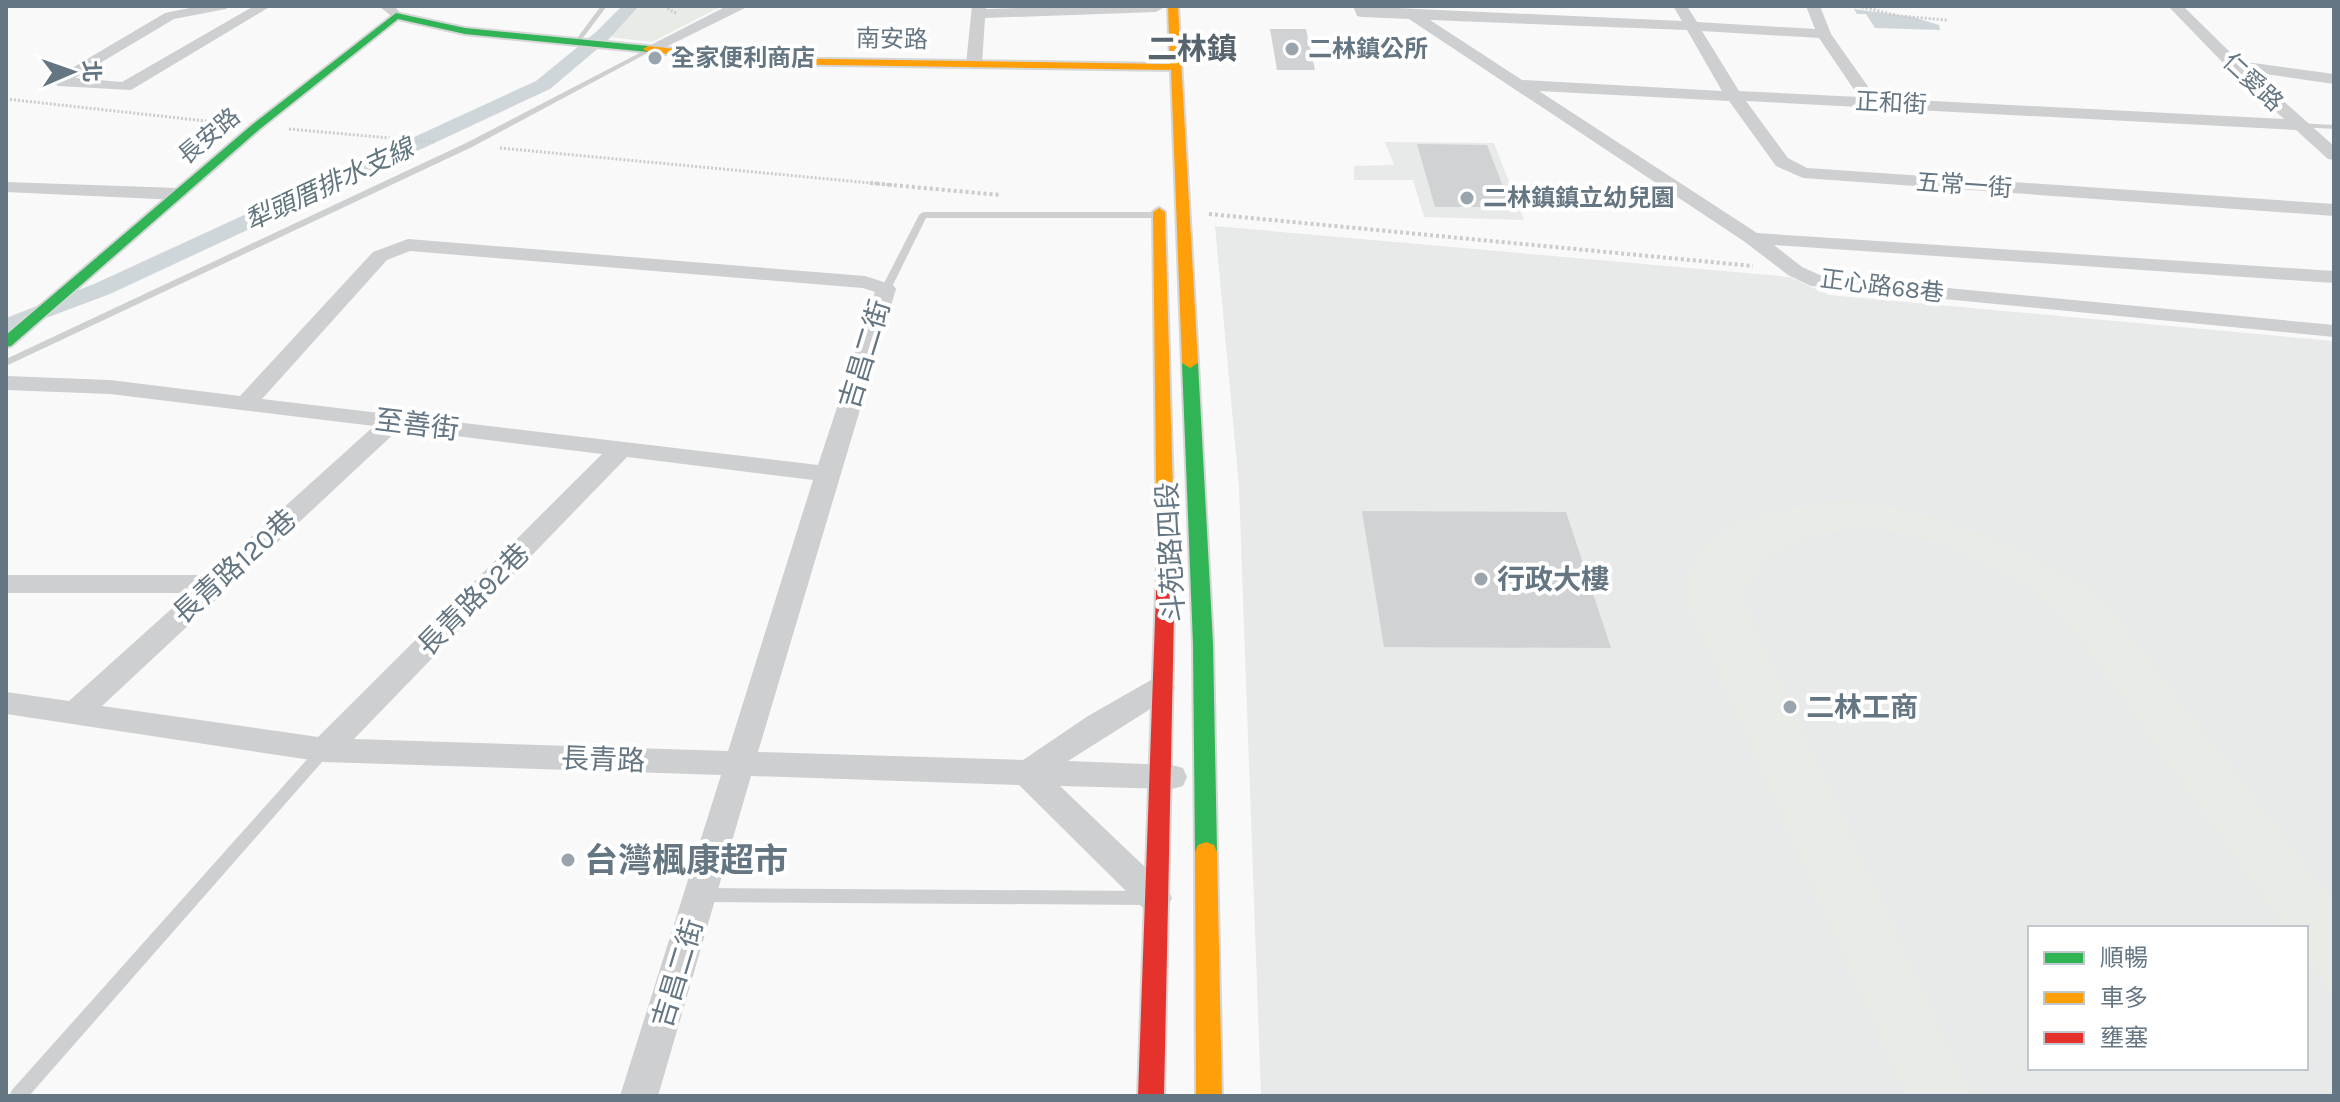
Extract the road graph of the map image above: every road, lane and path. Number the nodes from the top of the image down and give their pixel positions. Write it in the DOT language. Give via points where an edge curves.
graph roads {
  1 [pos="115,6"];
  2 [pos="145,6"];
  3 [pos="221,6"];
  4 [pos="264,6"];
  5 [pos="604,6"];
  6 [pos="742,6"];
  7 [pos="1360,6"];
  8 [pos="1680,6"];
  9 [pos="1813,6"];
  10 [pos="1858,6"];
  11 [pos="2202,6"];
  12 [pos="1161,7"];
  13 [pos="979,10"];
  14 [pos="391,11"];
  15 [pos="2181,12"];
  16 [pos="1412,15"];
  17 [pos="1947,20"];
  18 [pos="1692,26"];
  19 [pos="465,31"];
  20 [pos="1824,34"];
  21 [pos="418,40"];
  22 [pos="577,42"];
  23 [pos="390,47"];
  24 [pos="653,48"];
  25 [pos="338,62"];
  26 [pos="1152,63"];
  27 [pos="974,64"];
  28 [pos="2234,65"];
  29 [pos="1176,67"];
  30 [pos="2334,79"];
  31 [pos="1519,85"];
  32 [pos="1732,94"];
  33 [pos="6,99"];
  34 [pos="1870,102"];
  35 [pos="2301,125"];
  36 [pos="257,126"];
  37 [pos="2334,127"];
  38 [pos="469,145"];
  39 [pos="2334,155"];
  40 [pos="6,187"];
  41 [pos="178,194"];
  42 [pos="1002,195"];
  43 [pos="1159,206"];
  44 [pos="2334,210"];
  45 [pos="1183,211"];
  46 [pos="1752,238"];
  47 [pos="1795,271"];
  48 [pos="2334,277"];
  49 [pos="886,289"];
  50 [pos="2334,331"];
  51 [pos="6,343"];
  52 [pos="6,363"];
  53 [pos="6,383"];
  54 [pos="246,403"];
  55 [pos="394,421"];
  56 [pos="621,449"];
  57 [pos="827,474"];
  58 [pos="6,584"];
  59 [pos="214,584"];
  60 [pos="1161,688"];
  61 [pos="6,703"];
  62 [pos="75,713"];
  63 [pos="324,750"];
  64 [pos="741,763"];
  65 [pos="1027,773"];
  66 [pos="1158,777"];
  67 [pos="1203,778"];
  68 [pos="701,895"];
  69 [pos="1155,898"];
  70 [pos="18,1096"];
  71 [pos="639,1096"];
  72 [pos="1151,1096"];
  73 [pos="1209,1096"];
  1 -- 2 [label="lane"];
  3 -- 4 [label="street" via="170,16 58,81 125,87"];
  5 -- 22 [label="lane"];
  6 -- 24 [label="street"];
  7 -- 16 [label="street" via="1362,13"];
  8 -- 18 [label="street, 五常一街"];
  9 -- 20 [label="street"];
  10 -- 17 [label="path"];
  11 -- 15 [label="street"];
  12 -- 13 [label="street"];
  12 -- 26 [label="main road"];
  12 -- 29 [label="main road, 斗苑路四段"];
  13 -- 27 [label="street"];
  14 -- 19 [label="main road"];
  14 -- 25 [label="main road, 長安路"];
  15 -- 28 [label="street, 仁愛路"];
  16 -- 18 [label="street"];
  16 -- 31 [label="street, 正心路68巷"];
  18 -- 20 [label="street"];
  18 -- 32 [label="street, 五常一街"];
  19 -- 21 [label="main road"];
  19 -- 22 [label="main road"];
  20 -- 34 [label="street"];
  22 -- 24 [label="main road, 南安路"];
  23 -- 25 [label="main road"];
  24 -- 27 [label="main road, 南安路" via="762,61"];
  24 -- 38 [label="lane"];
  25 -- 36 [label="main road, 長安路"];
  26 -- 27 [label="main road, 南安路"];
  26 -- 29 [label="main road, 南安路"];
  28 -- 30 [label="street"];
  28 -- 35 [label="street, 仁愛路"];
  29 -- 45 [label="main road, 斗苑路四段"];
  31 -- 32 [label="street, 正和街"];
  31 -- 46 [label="street, 正心路68巷"];
  32 -- 34 [label="street, 正和街"];
  32 -- 44 [label="street, 五常一街" via="1782,162 1803,173"];
  33 -- 36 [label="path"];
  34 -- 35 [label="street, 正和街"];
  35 -- 37 [label="lane"];
  35 -- 39 [label="street, 仁愛路"];
  36 -- 38 [label="path"];
  36 -- 41 [label="main road, 長安路"];
  38 -- 42 [label="path"];
  38 -- 52 [label="lane"];
  40 -- 41 [label="street"];
  41 -- 51 [label="main road, 長安路"];
  43 -- 49 [label="lane" via="923,215"];
  43 -- 60 [label="main road, 斗苑路四段" via="1166,561"];
  45 -- 47 [label="path"];
  45 -- 67 [label="main road, 斗苑路四段" via="1203,644"];
  46 -- 47 [label="street, 正心路68巷"];
  46 -- 48 [label="street"];
  47 -- 50 [label="street, 正心路68巷" via="1818,282"];
  49 -- 54 [label="street, 吉昌二街" via="865,282 408,245 380,256"];
  49 -- 57 [label="street, 吉昌二街"];
  53 -- 54 [label="street, 至善街" via="110,387"];
  54 -- 55 [label="street, 至善街"];
  55 -- 56 [label="street, 至善街"];
  55 -- 59 [label="street, 長青路120巷"];
  56 -- 57 [label="street, 至善街"];
  56 -- 63 [label="street, 長青路92巷"];
  57 -- 64 [label="street, 吉昌二街"];
  58 -- 59 [label="street"];
  59 -- 62 [label="street, 長青路120巷"];
  60 -- 65 [label="street"];
  60 -- 66 [label="main road, 斗苑路四段"];
  61 -- 62 [label="street, 長青路"];
  62 -- 63 [label="street, 長青路"];
  63 -- 64 [label="street, 長青路"];
  63 -- 70 [label="lane"];
  64 -- 65 [label="street, 長青路"];
  64 -- 68 [label="street, 吉昌二街"];
  65 -- 66 [label="street, 長青路"];
  65 -- 69 [label="street"];
  66 -- 67 [label="street, 長青路"];
  66 -- 69 [label="main road, 斗苑路四段"];
  67 -- 73 [label="main road, 斗苑路四段"];
  68 -- 69 [label="lane"];
  68 -- 71 [label="street, 吉昌二街"];
  69 -- 72 [label="main road, 斗苑路四段"];
}
